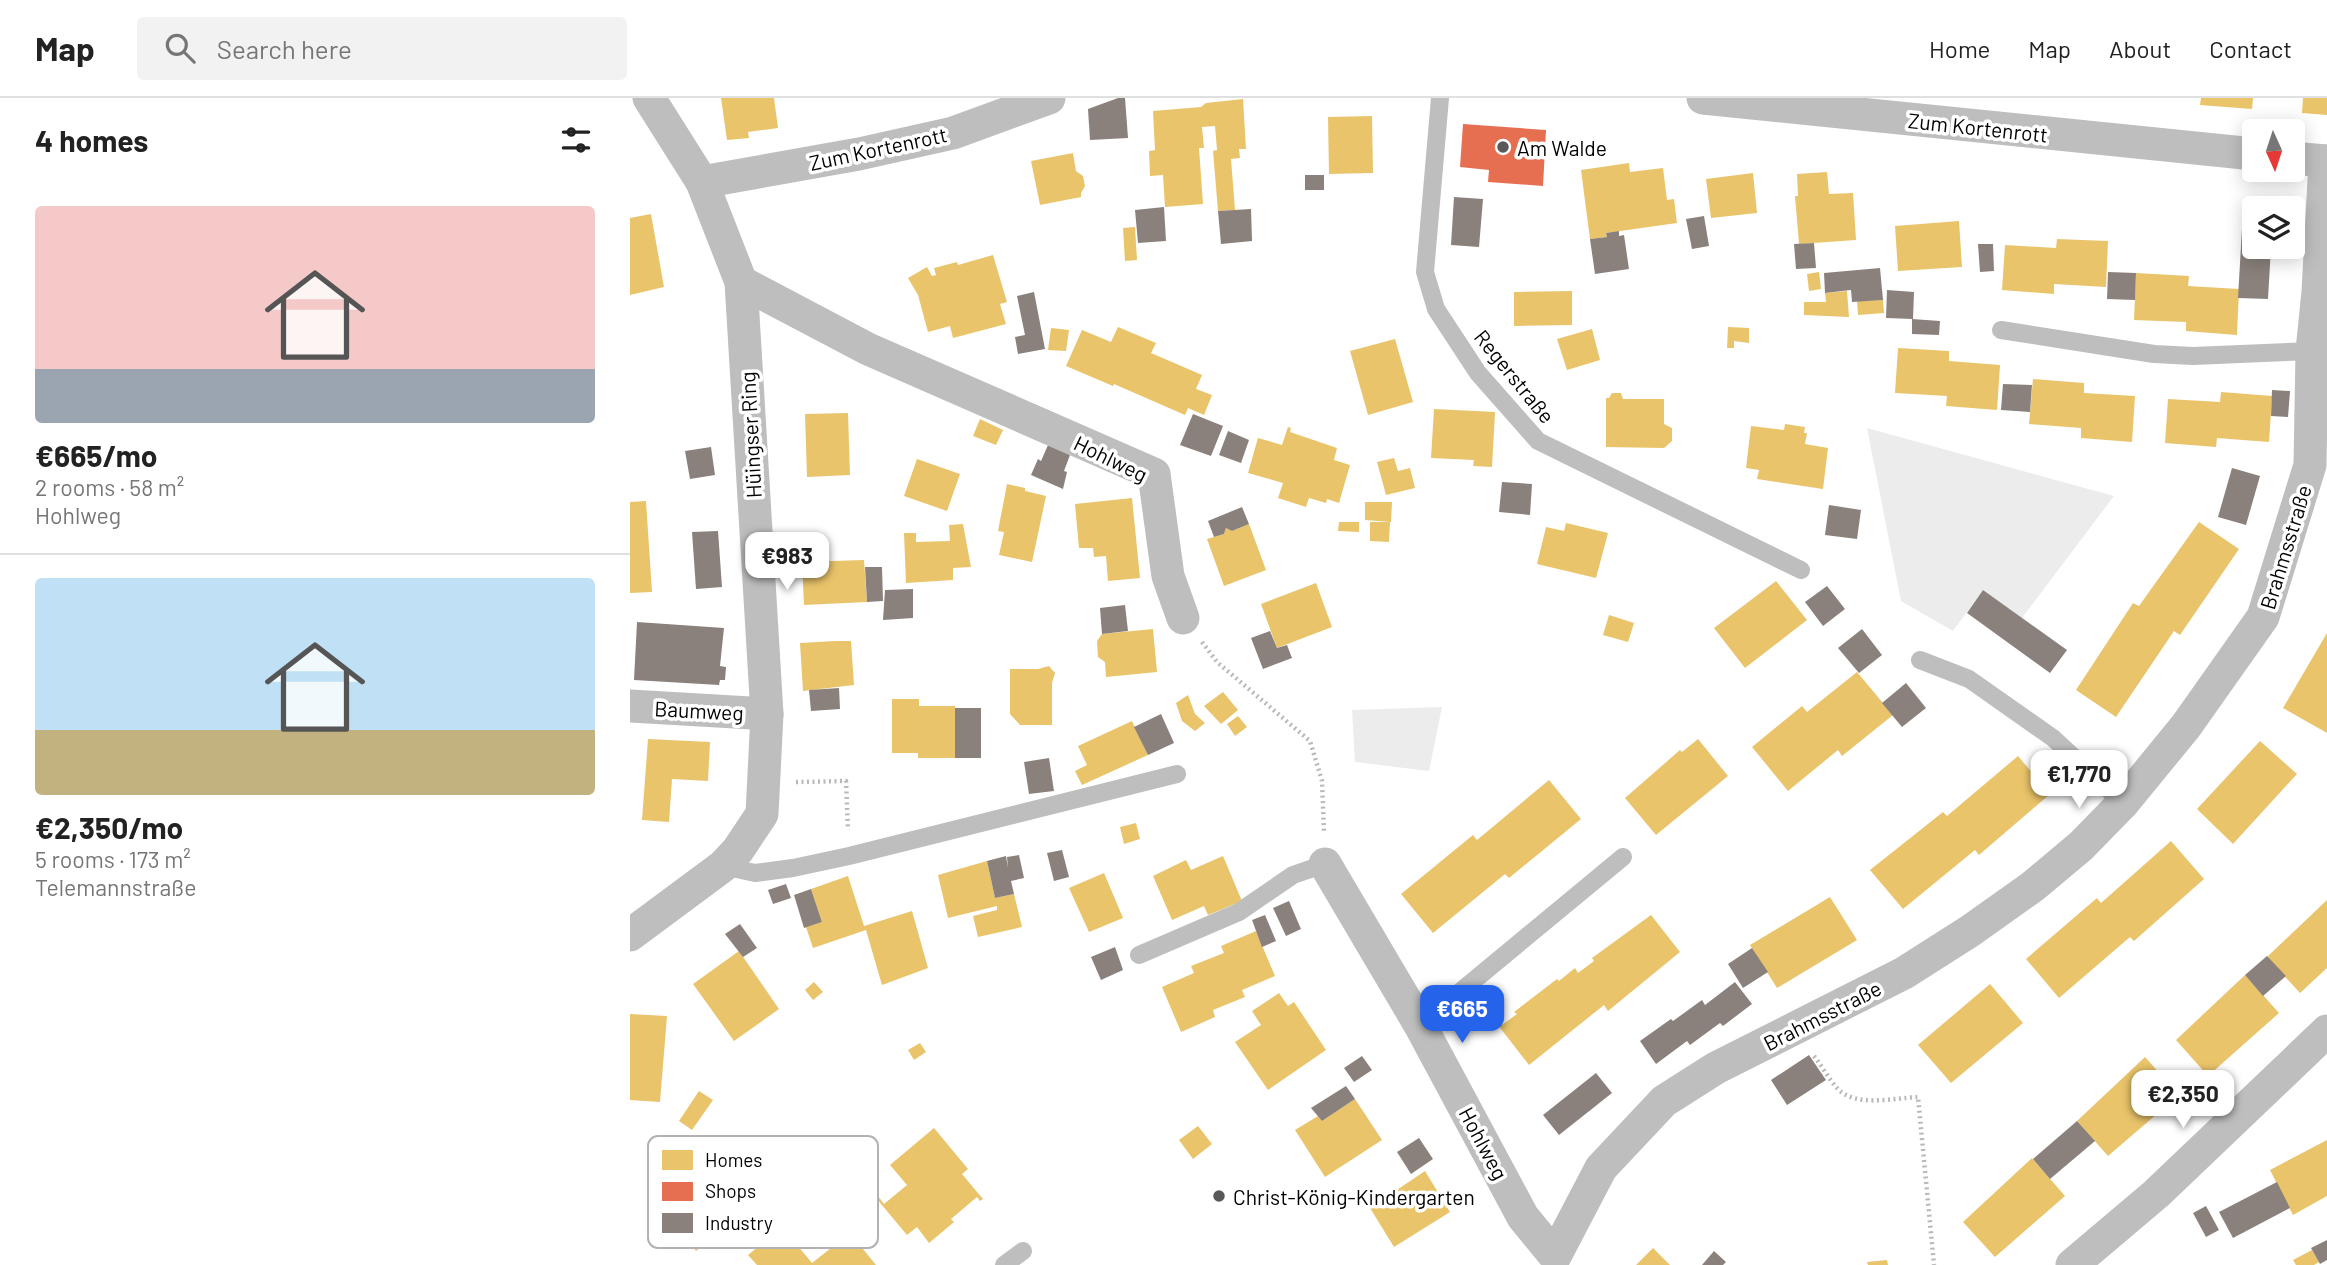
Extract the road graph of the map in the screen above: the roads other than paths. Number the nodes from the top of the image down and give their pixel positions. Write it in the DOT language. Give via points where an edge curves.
graph roads {
  1 [pos="649,98"];
  2 [pos="1048,98"];
  3 [pos="1440,98"];
  4 [pos="1703,98"];
  5 [pos="2242,153"];
  6 [pos="2315,160"];
  7 [pos="702,182"];
  8 [pos="741,282"];
  9 [pos="2323,295"];
  10 [pos="2001,330"];
  11 [pos="2312,351"];
  12 [pos="2319,470"];
  13 [pos="1801,570"];
  14 [pos="1183,618"];
  15 [pos="1920,660"];
  16 [pos="630,706"];
  17 [pos="767,714"];
  18 [pos="1177,774"];
  19 [pos="2123,803"];
  20 [pos="1623,858"];
  21 [pos="1325,864"];
  22 [pos="723,866"];
  23 [pos="630,935"];
  24 [pos="1139,955"];
  25 [pos="1420,1025"];
  26 [pos="2327,1031"];
  27 [pos="1023,1251"];
  28 [pos="1555,1256"];
  29 [pos="1004,1265"];
  30 [pos="2072,1265"];
  1 -- 7 [label="street, Hüingser Ring"];
  2 -- 7 [label="street, Zum Kortenrott" via="953,133"];
  3 -- 13 [label="lane, Regerstraße" via="1425,272 1436,309 1478,373 1538,442"];
  4 -- 5 [label="street, Zum Kortenrott"];
  6 -- 9 [label="street, Brahmsstraße"];
  7 -- 8 [label="street, Hüingser Ring"];
  8 -- 14 [label="street, Hohlweg" via="868,349 1154,474 1168,576"];
  8 -- 17 [label="street, Hüingser Ring"];
  9 -- 11 [label="street, Brahmsstraße"];
  10 -- 11 [label="lane" via="2154,354"];
  11 -- 12 [label="street, Brahmsstraße"];
  12 -- 19 [label="street, Brahmsstraße" via="2263,617 2186,726"];
  15 -- 19 [label="lane" via="1969,679 2053,738"];
  16 -- 17 [label="street, Baumweg"];
  17 -- 22 [label="street, Hüingser Ring" via="762,814"];
  18 -- 22 [label="lane" via="849,856 755,873"];
  19 -- 28 [label="street, Brahmsstraße" via="2032,887 1970,931 1904,973 1716,1068 1664,1101 1601,1168"];
  20 -- 25 [label="lane"];
  21 -- 24 [label="lane" via="1293,875 1239,912"];
  21 -- 25 [label="street, Hohlweg"];
  22 -- 23 [label="street, Hüingser Ring"];
  25 -- 28 [label="street, Hohlweg" via="1523,1217"];
  26 -- 30 [label="street" via="2156,1194"];
  27 -- 29 [label="lane"];
}
